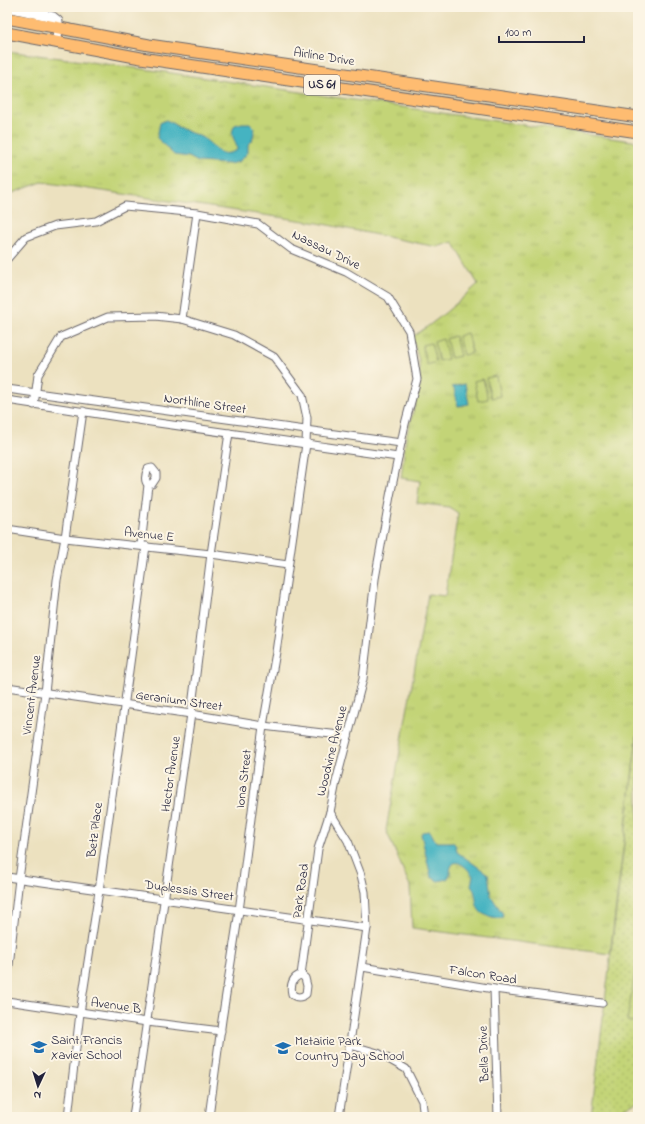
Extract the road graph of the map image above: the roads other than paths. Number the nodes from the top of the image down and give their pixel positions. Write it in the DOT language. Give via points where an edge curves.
graph roads {
  1 [pos="8,7"];
  2 [pos="7,18"];
  3 [pos="59,28"];
  4 [pos="7,33"];
  5 [pos="58,43"];
  6 [pos="379,80"];
  7 [pos="377,93"];
  8 [pos="638,117"];
  9 [pos="638,132"];
  10 [pos="197,213"];
  11 [pos="7,259"];
  12 [pos="182,319"];
  13 [pos="7,389"];
  14 [pos="36,393"];
  15 [pos="7,400"];
  16 [pos="34,405"];
  17 [pos="82,411"];
  18 [pos="306,431"];
  19 [pos="229,433"];
  20 [pos="401,443"];
  21 [pos="306,444"];
  22 [pos="398,457"];
  23 [pos="148,485"];
  24 [pos="7,529"];
  25 [pos="65,538"];
  26 [pos="144,546"];
  27 [pos="211,554"];
  28 [pos="288,565"];
  29 [pos="7,687"];
  30 [pos="45,693"];
  31 [pos="123,705"];
  32 [pos="191,714"];
  33 [pos="263,726"];
  34 [pos="348,736"];
  35 [pos="330,812"];
  36 [pos="7,877"];
  37 [pos="19,879"];
  38 [pos="99,891"];
  39 [pos="165,899"];
  40 [pos="239,910"];
  41 [pos="309,920"];
  42 [pos="367,928"];
  43 [pos="362,967"];
  44 [pos="301,975"];
  45 [pos="7,983"];
  46 [pos="494,989"];
  47 [pos="7,1001"];
  48 [pos="602,1003"];
  49 [pos="80,1013"];
  50 [pos="147,1022"];
  51 [pos="221,1031"];
  52 [pos="350,1045"];
  53 [pos="68,1117"];
  54 [pos="133,1117"];
  55 [pos="209,1117"];
  56 [pos="339,1117"];
  57 [pos="424,1117"];
  58 [pos="498,1117"];
  1 -- 3 [label="street" via="53,17 58,21"];
  2 -- 3 [label="highway, Airline Drive / US 61"];
  3 -- 5 [label="street"];
  3 -- 6 [label="highway, Airline Drive / US 61" via="148,45"];
  4 -- 5 [label="highway, US 61"];
  5 -- 7 [label="highway, US 61"];
  6 -- 7 [label="highway"];
  6 -- 8 [label="highway, Airline Drive / US 61"];
  7 -- 9 [label="highway, US 61"];
  10 -- 11 [label="street, Nassau Drive" via="125,206 96,221 55,226 26,237"];
  10 -- 12 [label="street"];
  10 -- 20 [label="street, Nassau Drive" via="258,224 291,249 346,272 388,297 409,331 417,379"];
  12 -- 14 [label="street, Iona Street" via="155,316 108,317 61,337 38,375"];
  12 -- 18 [label="street, Iona Street" via="234,335 274,357 302,395 307,418"];
  13 -- 14 [label="street, Northline Street"];
  14 -- 16 [label="street, Iona Street"];
  14 -- 18 [label="street, Northline Street"];
  15 -- 16 [label="street, Northline Street"];
  16 -- 17 [label="street, Northline Street"];
  17 -- 19 [label="street, Northline Street"];
  17 -- 25 [label="street, Vincent Avenue"];
  18 -- 20 [label="street, Northline Street"];
  18 -- 21 [label="street, Iona Street"];
  19 -- 21 [label="street, Northline Street"];
  19 -- 27 [label="street, Hector Avenue"];
  20 -- 22 [label="street, Nassau Drive"];
  21 -- 22 [label="street, Northline Street"];
  21 -- 28 [label="street, Iona Street"];
  22 -- 34 [label="street, Woodvine Avenue" via="375,579 363,678"];
  23 -- 26 [label="street, Betz Place"];
  24 -- 25 [label="street, Avenue E"];
  25 -- 26 [label="street, Avenue E"];
  25 -- 30 [label="street, Vincent Avenue" via="57,580"];
  26 -- 27 [label="street, Avenue E"];
  26 -- 31 [label="street, Betz Place"];
  27 -- 28 [label="street, Avenue E"];
  27 -- 32 [label="street, Hector Avenue"];
  28 -- 33 [label="street, Iona Street"];
  29 -- 30 [label="street, Geranium Street"];
  30 -- 31 [label="street, Geranium Street"];
  30 -- 37 [label="street, Vincent Avenue"];
  31 -- 32 [label="street, Geranium Street"];
  31 -- 38 [label="street, Betz Place"];
  32 -- 33 [label="street, Geranium Street"];
  32 -- 39 [label="street, Hector Avenue"];
  33 -- 34 [label="street, Geranium Street"];
  33 -- 40 [label="street, Iona Street"];
  34 -- 35 [label="street, Woodvine Avenue"];
  35 -- 41 [label="street, Park Road" via="318,849"];
  35 -- 42 [label="street, Woodvine Avenue" via="348,841 361,875 366,892"];
  36 -- 37 [label="street, Duplessis Street"];
  37 -- 38 [label="street, Duplessis Street"];
  37 -- 45 [label="street, Vincent Avenue"];
  38 -- 39 [label="street, Duplessis Street"];
  38 -- 49 [label="street, Betz Place"];
  39 -- 40 [label="street, Duplessis Street"];
  39 -- 50 [label="street, Hector Avenue"];
  40 -- 41 [label="street, Duplessis Street"];
  40 -- 51 [label="street, Iona Street"];
  41 -- 42 [label="street, Duplessis Street"];
  41 -- 44 [label="street, Park Road"];
  42 -- 43 [label="street, Woodvine Avenue"];
  43 -- 46 [label="street, Falcon Road"];
  43 -- 52 [label="street, Woodvine Avenue"];
  46 -- 48 [label="street, Falcon Road"];
  46 -- 58 [label="street, Bella Drive"];
  47 -- 49 [label="street, Avenue B"];
  49 -- 50 [label="street, Avenue B"];
  49 -- 53 [label="street, Betz Place"];
  50 -- 51 [label="street, Avenue B"];
  50 -- 54 [label="street, Hector Avenue"];
  51 -- 55 [label="street, Iona Street"];
  52 -- 56 [label="street, Woodvine Avenue"];
  52 -- 57 [label="street" via="378,1053 406,1069 422,1101"];
}
